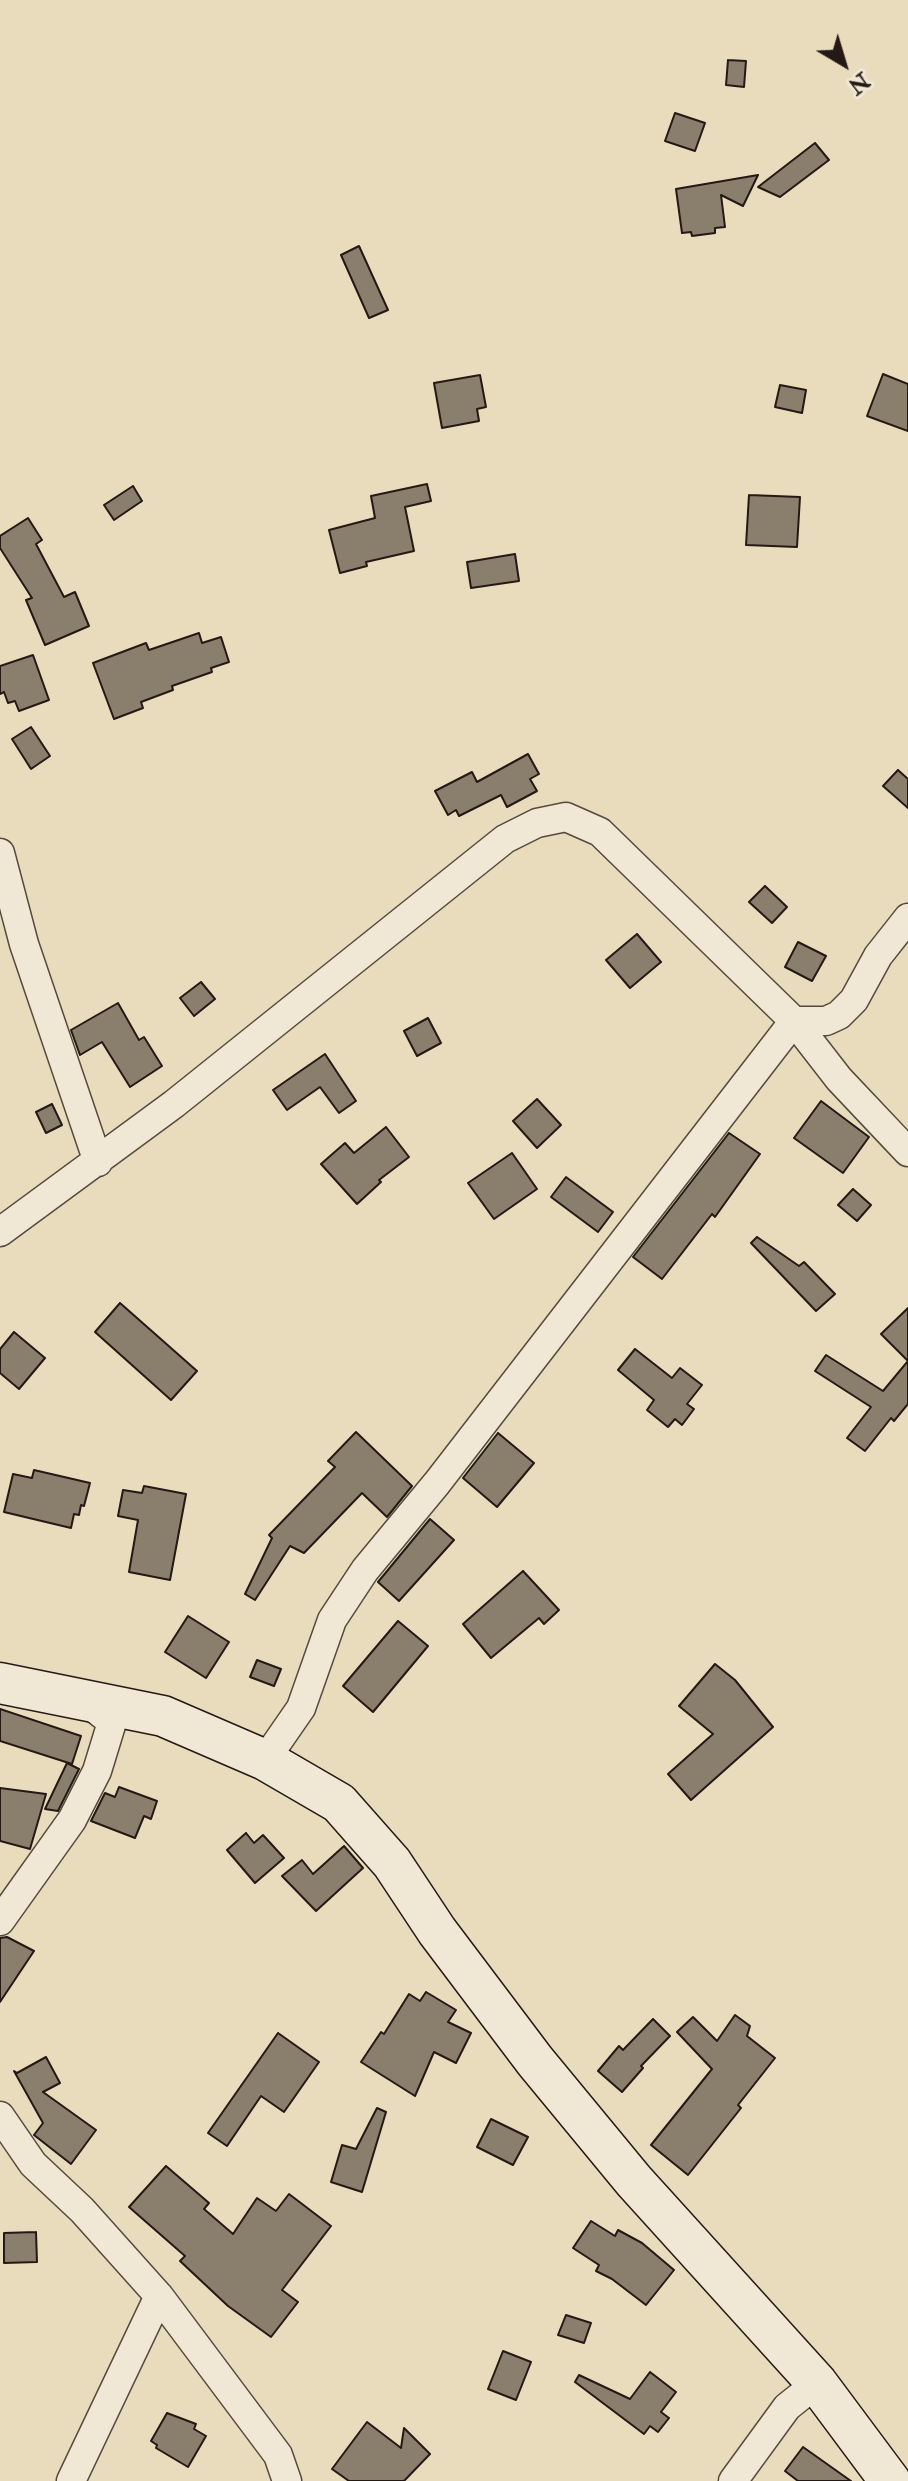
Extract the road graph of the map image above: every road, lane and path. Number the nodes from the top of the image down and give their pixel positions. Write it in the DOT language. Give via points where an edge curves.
graph roads {
  1 [pos="0,853"];
  2 [pos="908,918"];
  3 [pos="794,1021"];
  4 [pos="908,1152"];
  5 [pos="98,1162"];
  6 [pos="0,1232"];
  7 [pos="0,1683"];
  8 [pos="82,1698"];
  9 [pos="265,1760"];
  10 [pos="0,1921"];
  11 [pos="0,2116"];
  12 [pos="159,2296"];
  13 [pos="817,2383"];
  14 [pos="71,2481"];
  15 [pos="287,2481"];
  16 [pos="733,2481"];
  17 [pos="890,2481"];
  1 -- 5 [label="street" via="24,944"];
  2 -- 3 [label="street" via="839,1015 826,1021"];
  3 -- 4 [label="street" via="839,1079"];
  3 -- 5 [label="street" via="600,832 566,817 537,823 505,839"];
  3 -- 9 [label="street" via="365,1570 332,1620 301,1708"];
  5 -- 6 [label="street"];
  7 -- 8 [label="street"];
  8 -- 9 [label="street" via="163,1716"];
  8 -- 10 [label="street" via="112,1722 97,1771 72,1820"];
  9 -- 13 [label="street" via="339,1803 392,1863 535,2061 634,2181"];
  11 -- 12 [label="street" via="33,2164"];
  12 -- 14 [label="street"];
  12 -- 15 [label="street" via="278,2455"];
  13 -- 16 [label="street" via="787,2407"];
  13 -- 17 [label="street"];
}
